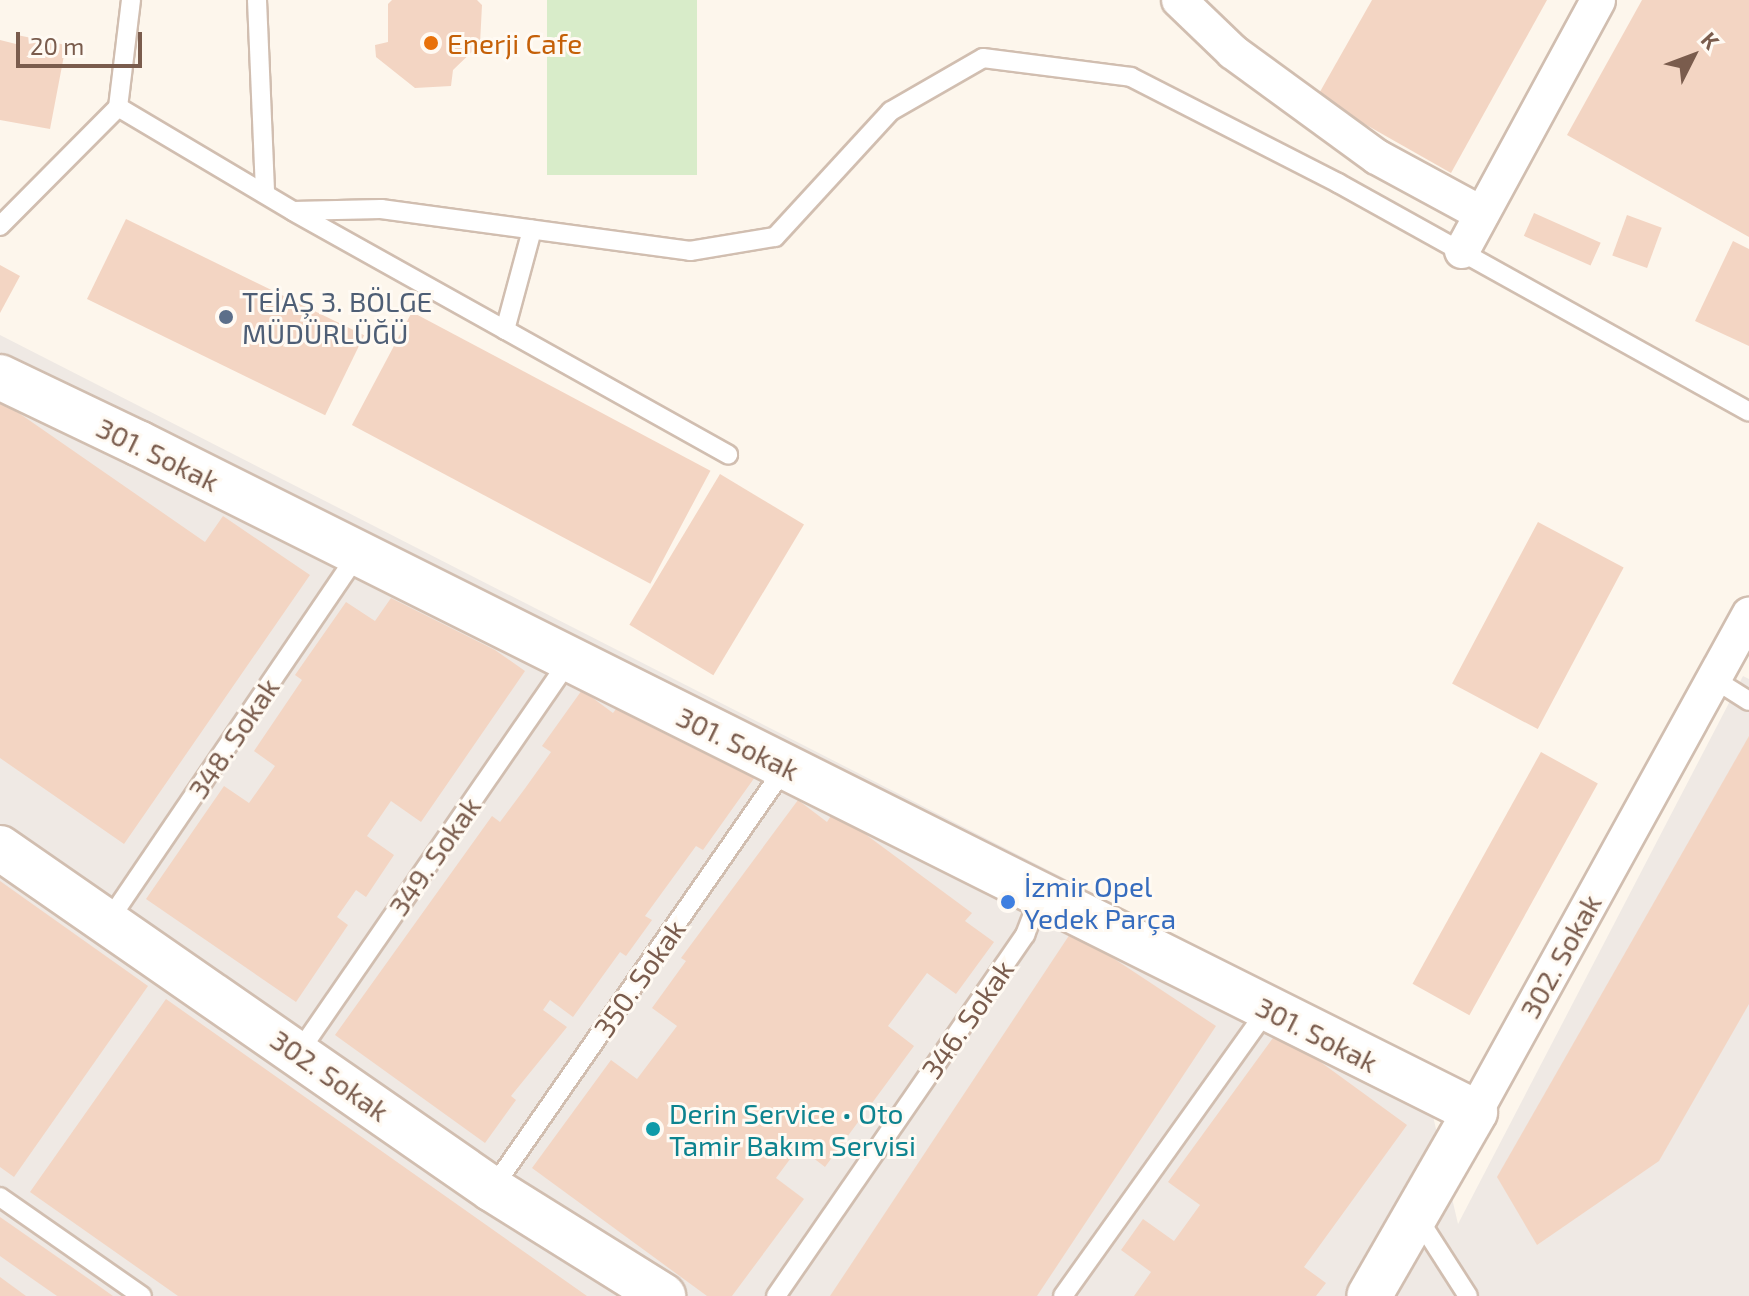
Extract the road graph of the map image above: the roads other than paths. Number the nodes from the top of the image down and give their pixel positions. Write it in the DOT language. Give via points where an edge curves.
graph roads {
  1 [pos="131,0"];
  2 [pos="257,0"];
  3 [pos="1179,0"];
  4 [pos="1598,0"];
  5 [pos="118,107"];
  6 [pos="265,194"];
  7 [pos="293,211"];
  8 [pos="1482,214"];
  9 [pos="0,226"];
  10 [pos="532,230"];
  11 [pos="1462,251"];
  12 [pos="505,330"];
  13 [pos="0,377"];
  14 [pos="1749,412"];
  15 [pos="728,454"];
  16 [pos="358,554"];
  17 [pos="1749,615"];
  18 [pos="570,659"];
  19 [pos="1714,679"];
  20 [pos="1749,701"];
  21 [pos="786,766"];
  22 [pos="0,848"];
  23 [pos="1040,896"];
  24 [pos="107,923"];
  25 [pos="1268,1009"];
  26 [pos="299,1052"];
  27 [pos="1475,1112"];
  28 [pos="492,1189"];
  29 [pos="0,1197"];
  30 [pos="1415,1213"];
  31 [pos="142,1296"];
  32 [pos="663,1296"];
  33 [pos="776,1296"];
  34 [pos="1063,1296"];
  35 [pos="1369,1296"];
  36 [pos="1468,1296"];
  1 -- 5 [label="lane"];
  2 -- 6 [label="lane"];
  3 -- 8 [label="street" via="1233,52 1377,157"];
  4 -- 8 [label="street"];
  5 -- 6 [label="lane"];
  5 -- 9 [label="lane"];
  6 -- 7 [label="lane"];
  7 -- 10 [label="lane" via="381,209"];
  7 -- 12 [label="lane"];
  8 -- 11 [label="street"];
  10 -- 11 [label="lane" via="690,251 775,237 891,111 983,58 1131,77"];
  10 -- 12 [label="lane"];
  11 -- 14 [label="lane"];
  12 -- 15 [label="lane"];
  13 -- 16 [label="street, 301. Sokak"];
  16 -- 18 [label="street, 301. Sokak"];
  16 -- 24 [label="lane, 348. Sokak"];
  17 -- 19 [label="street, 302. Sokak"];
  18 -- 21 [label="street, 301. Sokak"];
  18 -- 26 [label="lane, 349. Sokak"];
  19 -- 20 [label="lane"];
  19 -- 27 [label="street, 302. Sokak"];
  21 -- 23 [label="street, 301. Sokak"];
  21 -- 28 [label="lane, 350. Sokak"];
  22 -- 24 [label="street, 302. Sokak"];
  23 -- 25 [label="street, 301. Sokak"];
  23 -- 33 [label="lane, 346. Sokak" via="1025,935"];
  24 -- 26 [label="street, 302. Sokak"];
  25 -- 27 [label="street, 301. Sokak"];
  25 -- 34 [label="lane"];
  26 -- 28 [label="street, 302. Sokak"];
  27 -- 30 [label="street, 302. Sokak"];
  28 -- 32 [label="street, 302. Sokak"];
  29 -- 31 [label="lane"];
  30 -- 35 [label="street, 302. Sokak"];
  30 -- 36 [label="lane"];
}
